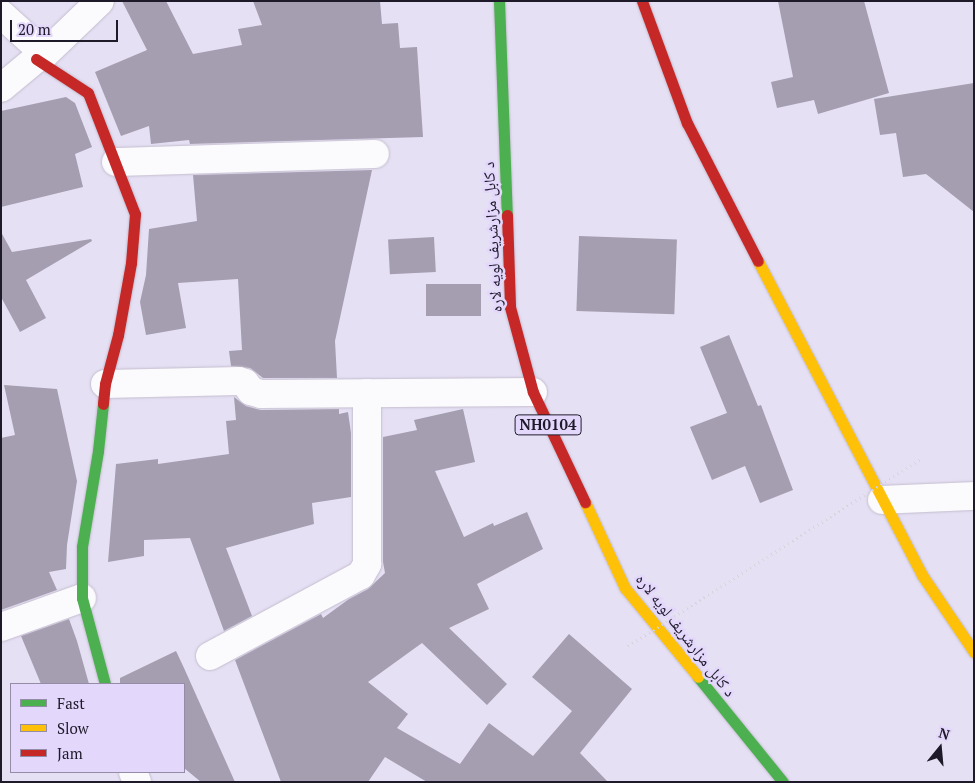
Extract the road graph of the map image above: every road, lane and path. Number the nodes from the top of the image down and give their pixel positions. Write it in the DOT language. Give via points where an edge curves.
graph roads {
  1 [pos="100,1"];
  2 [pos="499,1"];
  3 [pos="642,1"];
  4 [pos="1,14"];
  5 [pos="40,57"];
  6 [pos="1,88"];
  7 [pos="375,154"];
  8 [pos="116,162"];
  9 [pos="106,384"];
  10 [pos="533,392"];
  11 [pos="367,393"];
  12 [pos="923,457"];
  13 [pos="974,496"];
  14 [pos="882,500"];
  15 [pos="82,598"];
  16 [pos="1,627"];
  17 [pos="628,646"];
  18 [pos="974,652"];
  19 [pos="210,656"];
  20 [pos="105,683"];
  21 [pos="783,782"];
  1 -- 5 [label="street"];
  2 -- 10 [label="main road, د کابل مزارشریف لویه لاره / NH0104" via="510,306"];
  3 -- 14 [label="main road" via="687,122"];
  4 -- 5 [label="street"];
  5 -- 6 [label="street"];
  5 -- 8 [label="main road" via="88,93"];
  7 -- 8 [label="street"];
  8 -- 9 [label="main road" via="135,214 131,263"];
  9 -- 11 [label="street" via="239,381 245,382 256,393"];
  9 -- 15 [label="main road" via="82,547"];
  10 -- 11 [label="street"];
  10 -- 21 [label="main road, د کابل مزارشریف لویه لاره / NH0104" via="625,588"];
  11 -- 19 [label="street" via="367,564 361,576"];
  12 -- 17 [label="path, bridge"];
  13 -- 14 [label="street"];
  14 -- 18 [label="main road" via="922,574"];
  15 -- 16 [label="street"];
  15 -- 20 [label="main road"];
}
